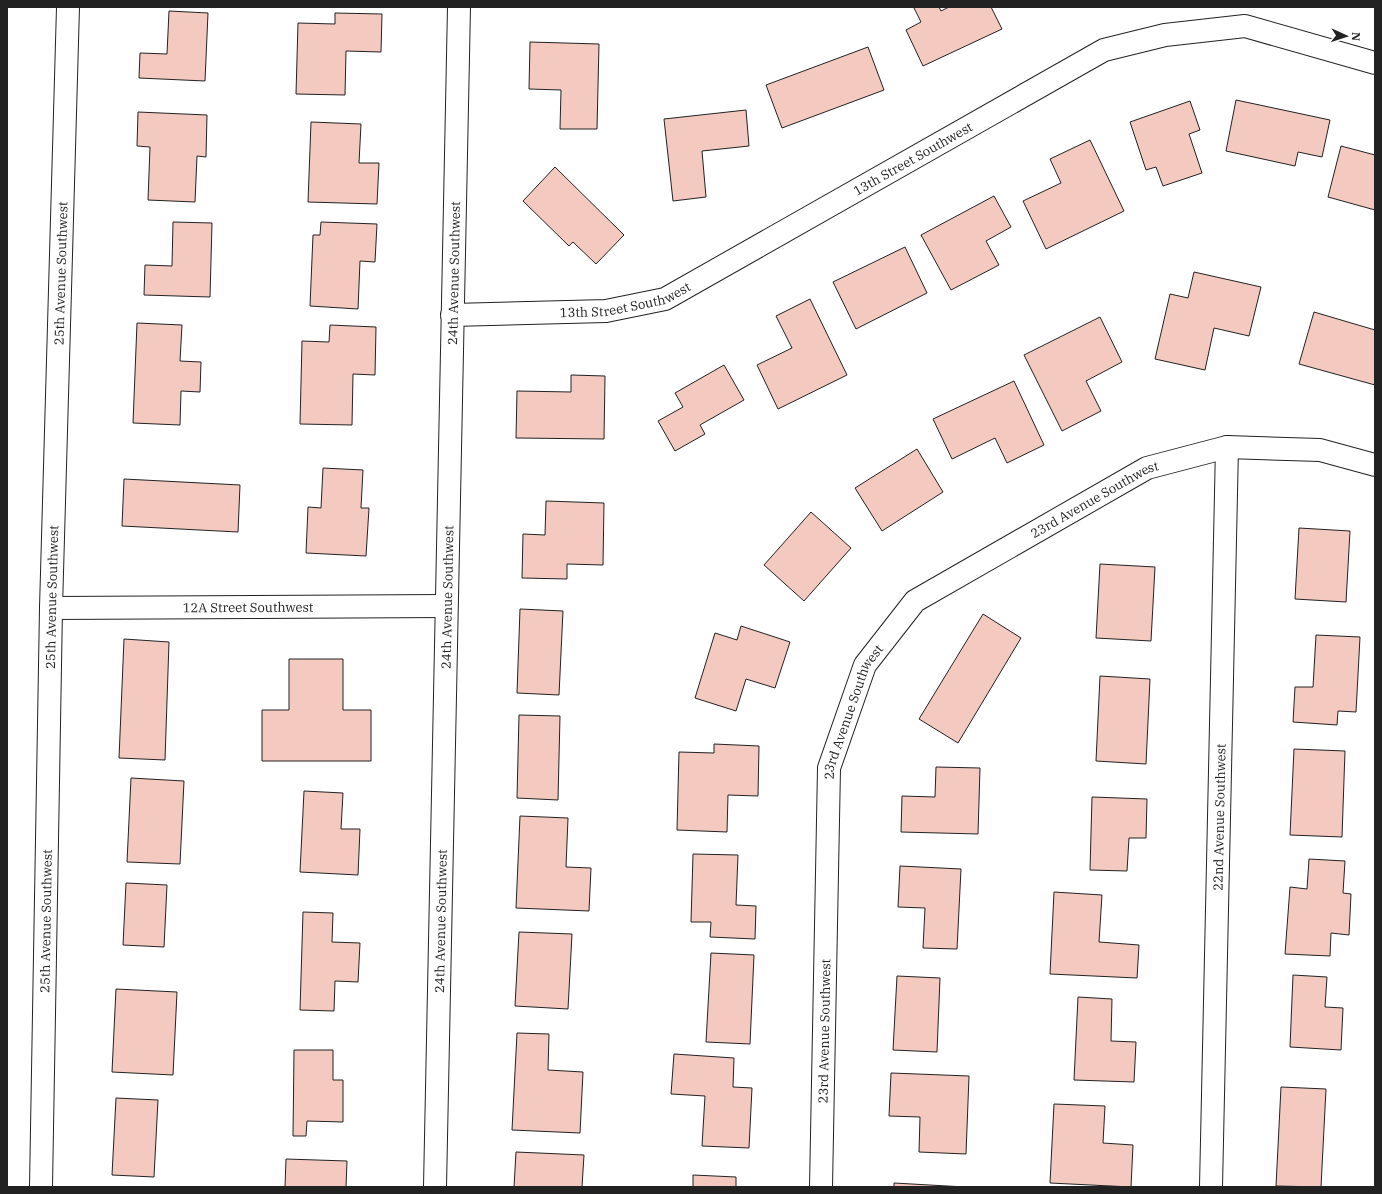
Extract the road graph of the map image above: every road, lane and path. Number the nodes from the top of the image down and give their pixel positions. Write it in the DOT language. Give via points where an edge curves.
graph roads {
  1 [pos="68,7"];
  2 [pos="460,7"];
  3 [pos="1375,63"];
  4 [pos="452,315"];
  5 [pos="1227,447"];
  6 [pos="1375,465"];
  7 [pos="446,606"];
  8 [pos="51,608"];
  9 [pos="41,1187"];
  10 [pos="435,1187"];
  11 [pos="821,1187"];
  12 [pos="1211,1187"];
  1 -- 8 [label="street, 25th Avenue Southwest"];
  2 -- 4 [label="street, 24th Avenue Southwest"];
  3 -- 4 [label="street, 13th Street Southwest" via="1245,26 1165,35 1104,50 664,299 606,310"];
  4 -- 7 [label="street, 24th Avenue Southwest"];
  5 -- 6 [label="street, 23rd Avenue Southwest" via="1320,450"];
  5 -- 11 [label="street, 23rd Avenue Southwest" via="1146,468 914,601 864,665 829,768"];
  5 -- 12 [label="street, 22nd Avenue Southwest"];
  7 -- 8 [label="street, 12A Street Southwest"];
  7 -- 10 [label="street, 24th Avenue Southwest"];
  8 -- 9 [label="street, 25th Avenue Southwest"];
}
